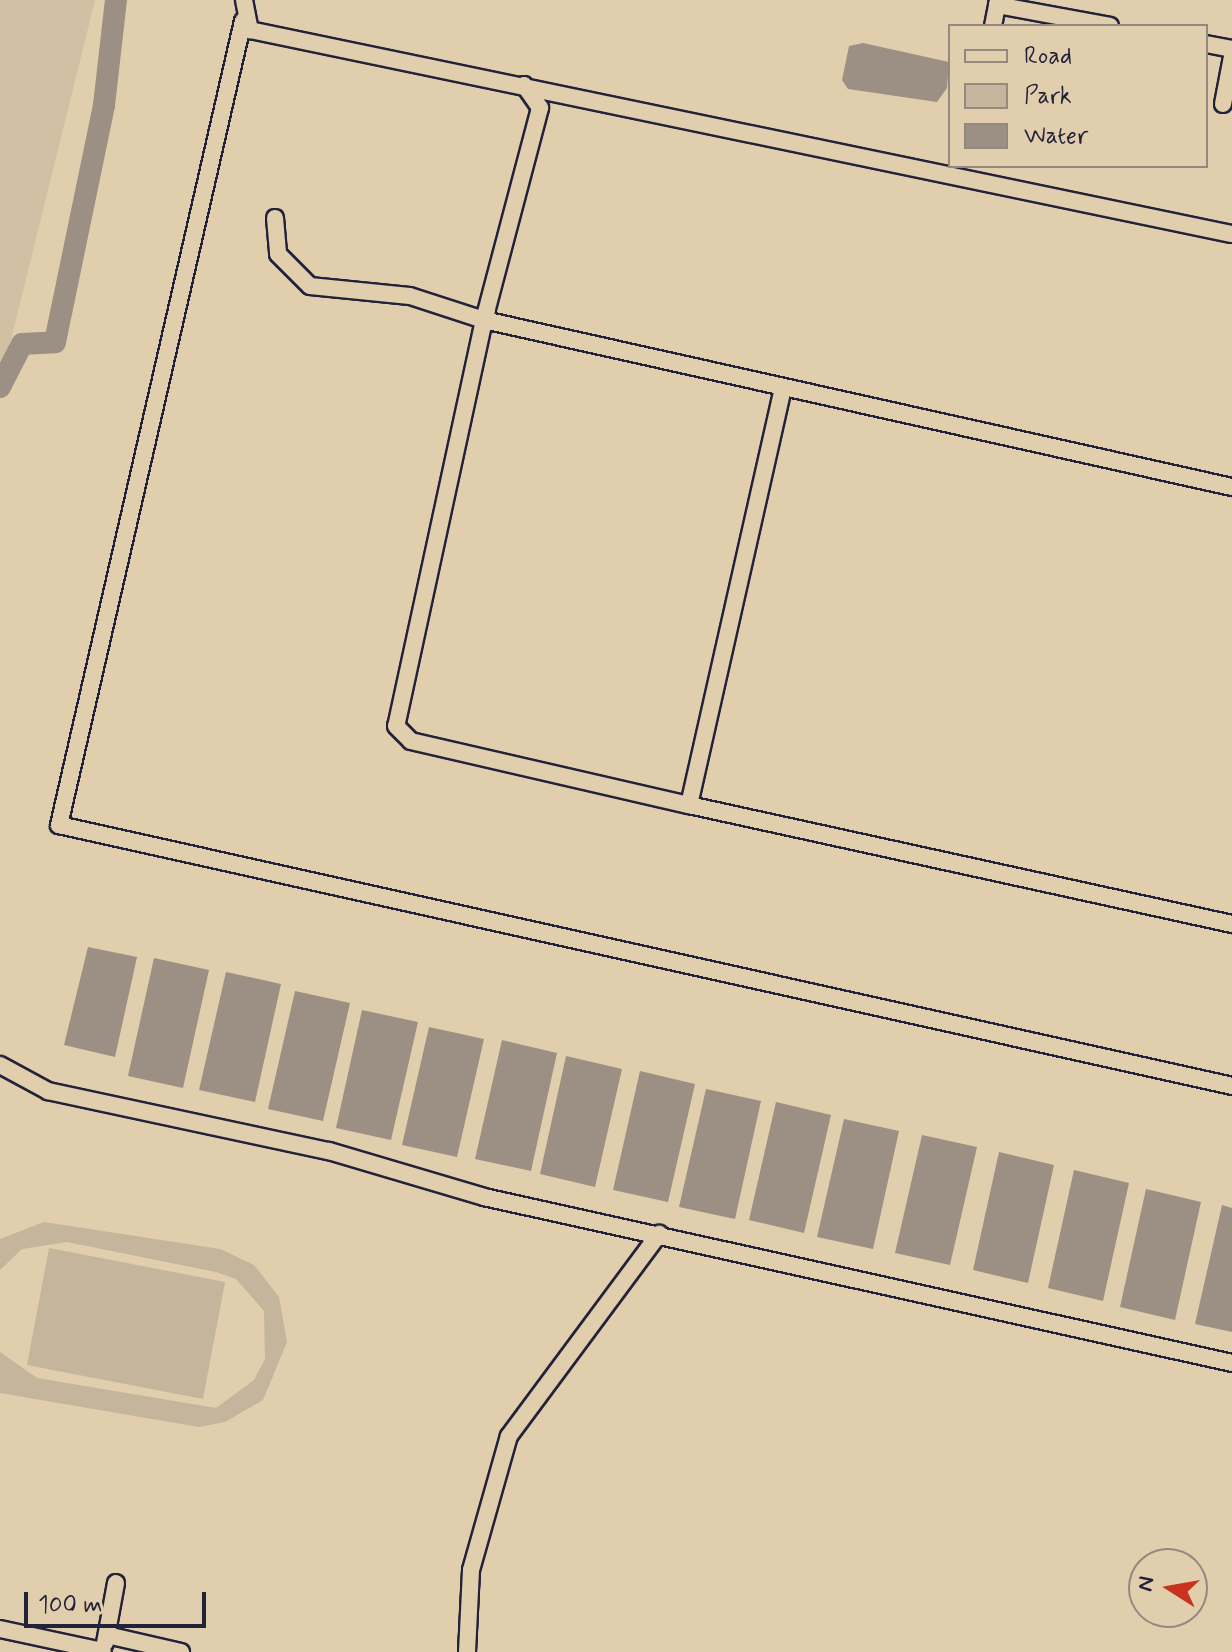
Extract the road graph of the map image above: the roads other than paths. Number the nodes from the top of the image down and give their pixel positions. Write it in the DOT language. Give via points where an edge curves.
graph roads {
  1 [pos="244,0"];
  2 [pos="998,3"];
  3 [pos="243,21"];
  4 [pos="993,24"];
  5 [pos="1100,24"];
  6 [pos="1208,44"];
  7 [pos="1232,49"];
  8 [pos="1232,57"];
  9 [pos="524,85"];
  10 [pos="1223,104"];
  11 [pos="948,167"];
  12 [pos="961,169"];
  13 [pos="275,218"];
  14 [pos="1232,234"];
  15 [pos="484,320"];
  16 [pos="783,388"];
  17 [pos="1232,487"];
  18 [pos="689,805"];
  19 [pos="1232,924"];
  20 [pos="0,1065"];
  21 [pos="1232,1086"];
  22 [pos="659,1234"];
  23 [pos="1232,1363"];
  24 [pos="116,1583"];
  25 [pos="0,1629"];
  26 [pos="105,1646"];
  27 [pos="181,1652"];
  28 [pos="467,1652"];
  1 -- 3 [label="street"];
  2 -- 4 [label="street"];
  2 -- 5 [label="street"];
  3 -- 9 [label="street" via="250,30"];
  3 -- 21 [label="street" via="59,825"];
  6 -- 7 [label="street"];
  8 -- 10 [label="street"];
  9 -- 11 [label="street"];
  9 -- 15 [label="street" via="540,108"];
  12 -- 14 [label="street"];
  13 -- 15 [label="street" via="278,254 310,286 410,296"];
  15 -- 16 [label="street"];
  15 -- 18 [label="street" via="396,726 411,741"];
  16 -- 17 [label="street"];
  16 -- 18 [label="street"];
  18 -- 19 [label="street"];
  20 -- 22 [label="street" via="48,1091"];
  22 -- 23 [label="street"];
  22 -- 28 [label="street" via="509,1436 471,1570"];
  24 -- 26 [label="street"];
  25 -- 26 [label="street"];
  26 -- 27 [label="street"];
}
